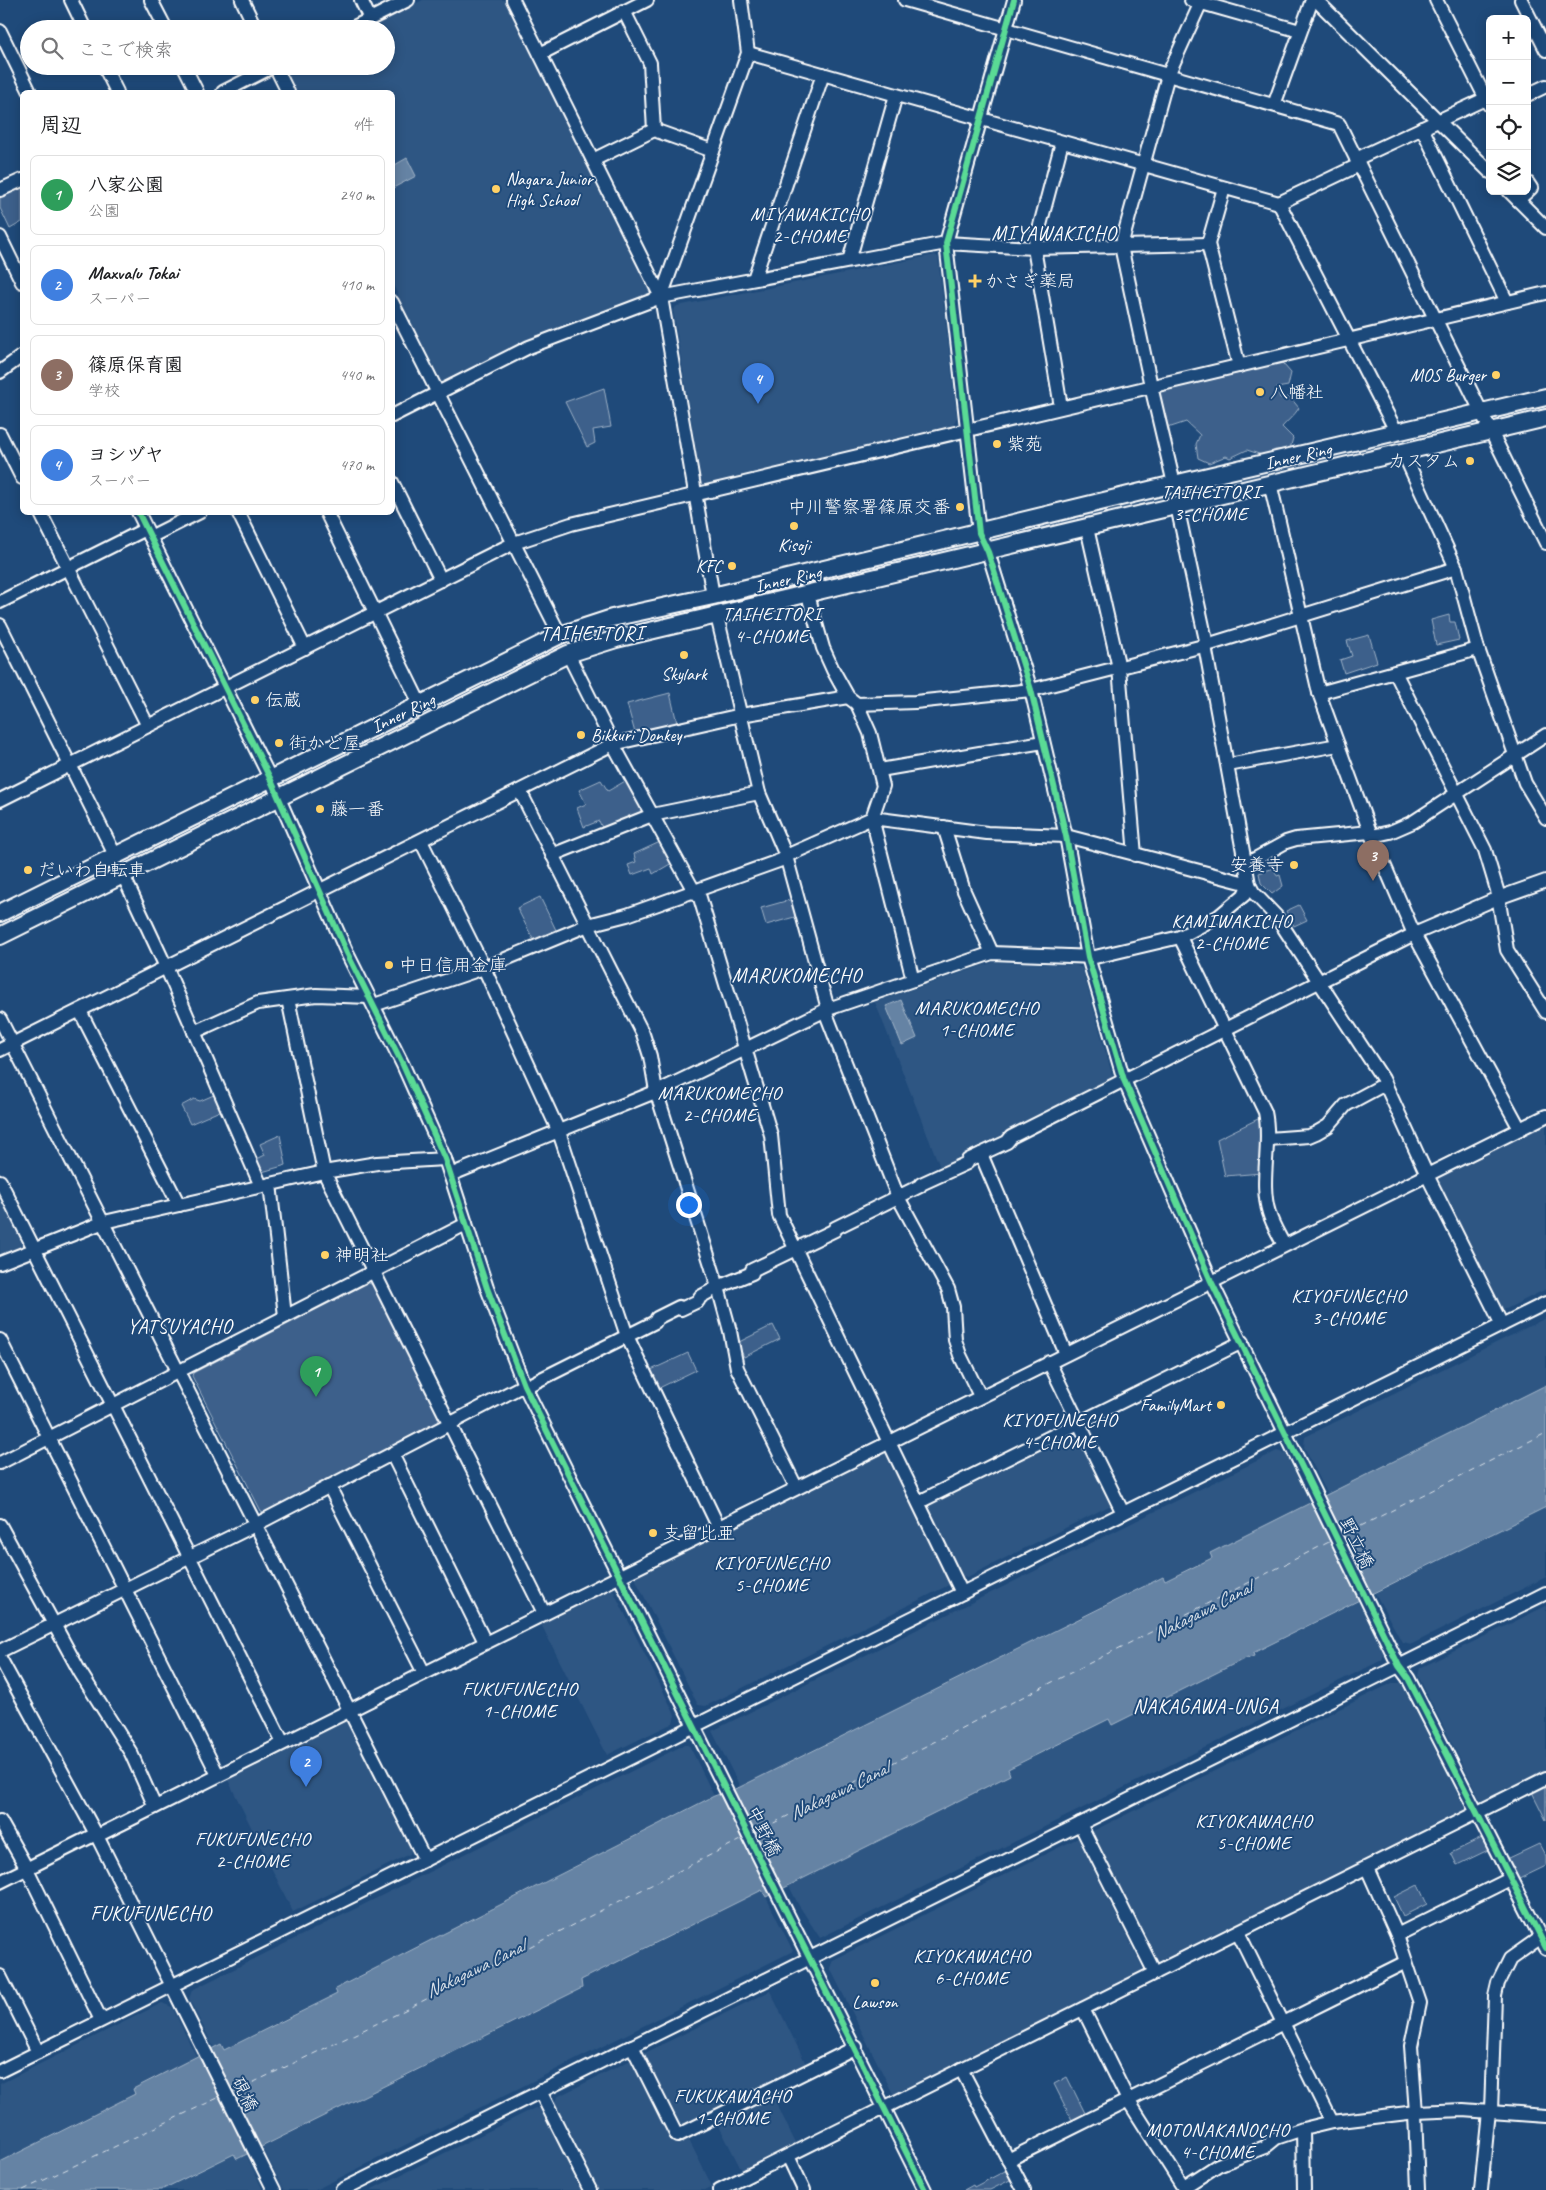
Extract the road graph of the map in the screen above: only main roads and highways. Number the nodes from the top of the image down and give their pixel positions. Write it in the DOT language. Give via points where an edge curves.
graph roads {
  1 [pos="1546,397"];
  2 [pos="1546,418"];
  3 [pos="0,913"];
  4 [pos="0,936"];
  1 -- 3 [label="main road, Inner Ring" via="612,618 560,635"];
  2 -- 4 [label="main road, Inner Ring" via="616,639 568,654"];
}
